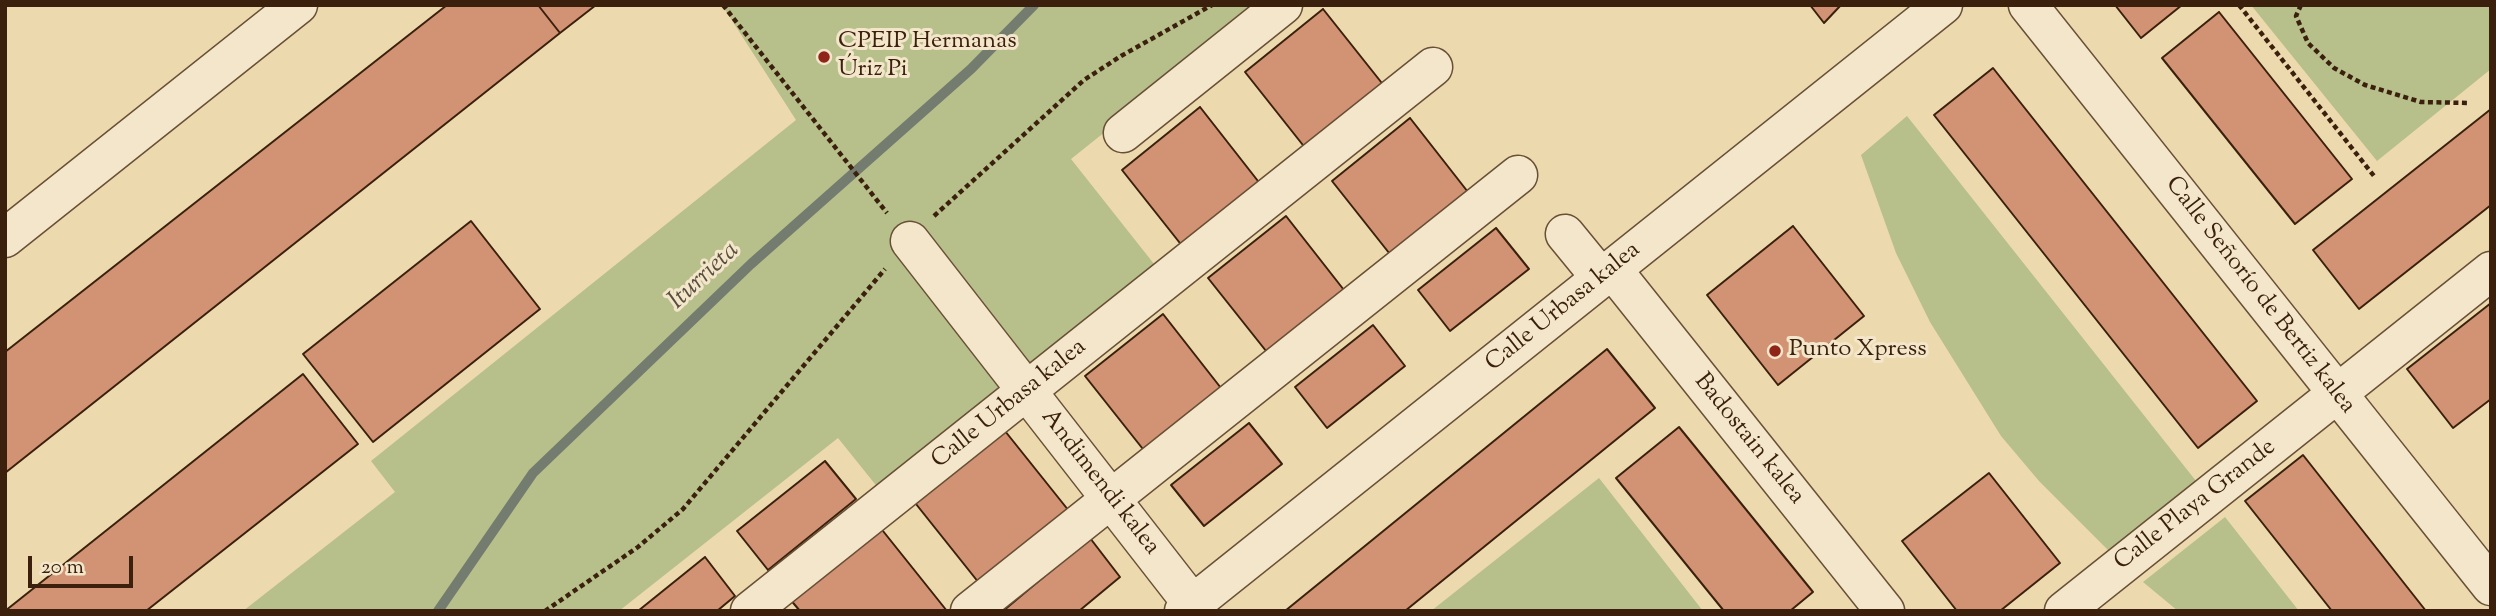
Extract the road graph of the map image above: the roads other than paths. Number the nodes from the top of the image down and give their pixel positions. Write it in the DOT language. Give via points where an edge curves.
graph roads {
  1 [pos="298,5"];
  2 [pos="1283,5"];
  3 [pos="1943,5"];
  4 [pos="2028,5"];
  5 [pos="1433,67"];
  6 [pos="1124,133"];
  7 [pos="1518,175"];
  8 [pos="1565,234"];
  9 [pos="5,239"];
  10 [pos="910,241"];
  11 [pos="2491,271"];
  12 [pos="1607,274"];
  13 [pos="1027,391"];
  14 [pos="1111,499"];
  15 [pos="2491,586"];
  16 [pos="1184,602"];
  17 [pos="751,611"];
  18 [pos="970,611"];
  19 [pos="1885,611"];
  20 [pos="2064,611"];
  1 -- 9 [label="street"];
  2 -- 6 [label="street"];
  3 -- 12 [label="street, Calle Urbasa kalea"];
  4 -- 15 [label="street, Calle Señorío de Bertiz kalea"];
  5 -- 13 [label="street, Calle Urbasa kalea"];
  7 -- 14 [label="street"];
  8 -- 12 [label="street, Badostain kalea"];
  10 -- 13 [label="street, Andimendi kalea"];
  11 -- 20 [label="street, Calle Playa Grande"];
  12 -- 16 [label="street, Calle Urbasa kalea"];
  12 -- 19 [label="street, Badostain kalea"];
  13 -- 14 [label="street, Andimendi kalea"];
  13 -- 17 [label="street, Calle Urbasa kalea"];
  14 -- 16 [label="street, Andimendi kalea"];
  14 -- 18 [label="street"];
}
